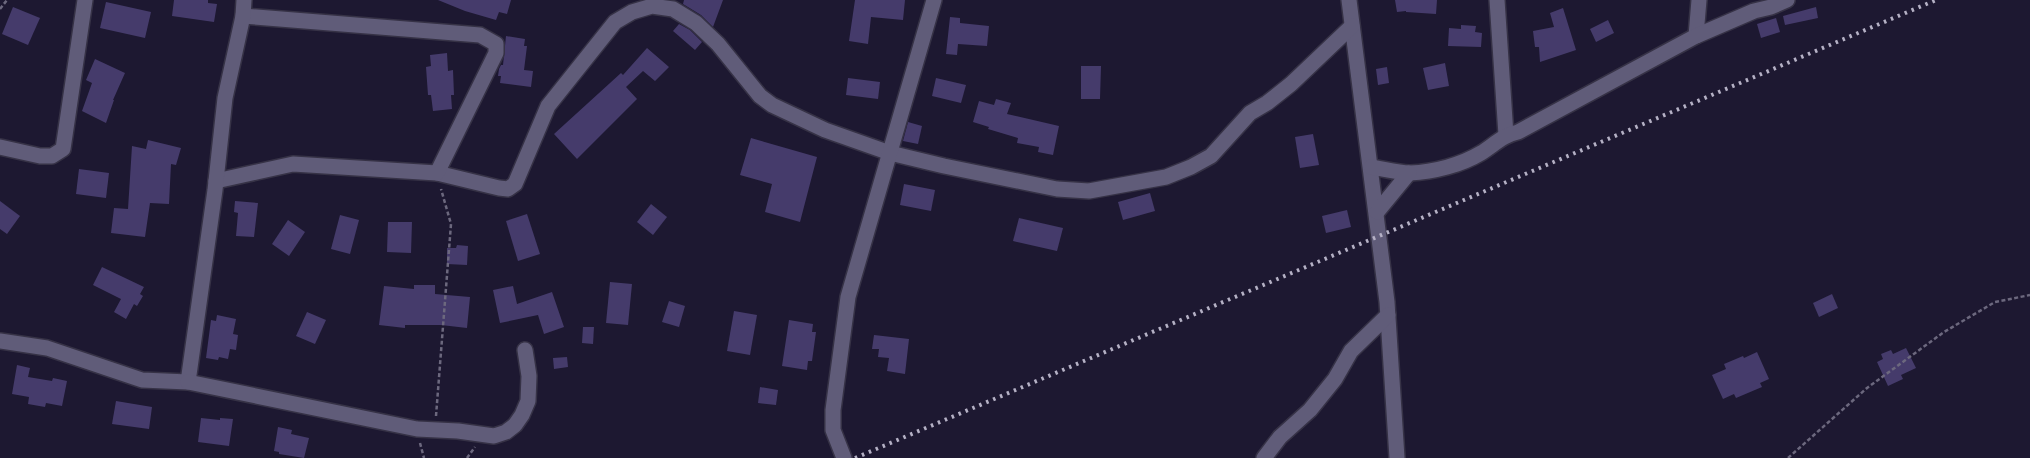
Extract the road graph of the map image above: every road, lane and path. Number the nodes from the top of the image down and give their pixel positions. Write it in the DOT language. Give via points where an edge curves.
graph roads {
  1 [pos="7,0"];
  2 [pos="85,0"];
  3 [pos="244,0"];
  4 [pos="934,0"];
  5 [pos="1349,0"];
  6 [pos="1497,0"];
  7 [pos="1699,0"];
  8 [pos="1787,0"];
  9 [pos="0,10"];
  10 [pos="243,16"];
  11 [pos="1352,26"];
  12 [pos="1696,36"];
  13 [pos="1506,135"];
  14 [pos="0,147"];
  15 [pos="890,154"];
  16 [pos="1371,167"];
  17 [pos="437,173"];
  18 [pos="1409,173"];
  19 [pos="216,181"];
  20 [pos="1377,212"];
  21 [pos="2030,295"];
  22 [pos="1388,315"];
  23 [pos="0,341"];
  24 [pos="526,350"];
  25 [pos="188,382"];
  26 [pos="435,430"];
  27 [pos="844,458"];
  28 [pos="1264,458"];
  29 [pos="1397,458"];
  30 [pos="1788,458"];
  1 -- 9 [label="path"];
  2 -- 14 [label="street" via="63,149 52,156 40,156"];
  3 -- 10 [label="street"];
  4 -- 15 [label="street"];
  5 -- 11 [label="street"];
  6 -- 13 [label="street"];
  7 -- 12 [label="street"];
  8 -- 12 [label="street"];
  10 -- 17 [label="street" via="480,35 496,44 496,54"];
  10 -- 19 [label="street" via="225,98"];
  11 -- 15 [label="street" via="1291,84 1250,112 1211,156 1166,177 1089,191 1057,189"];
  11 -- 16 [label="street"];
  12 -- 13 [label="street" via="1518,132"];
  13 -- 18 [label="street" via="1462,162"];
  15 -- 17 [label="street" via="772,106 696,23 673,9 652,6 615,22 548,106 515,184 508,189 499,188"];
  15 -- 27 [label="street" via="848,297 833,416 833,430"];
  16 -- 18 [label="street"];
  16 -- 20 [label="street"];
  17 -- 19 [label="street" via="293,164"];
  17 -- 26 [label="path" via="451,224"];
  18 -- 20 [label="street"];
  19 -- 25 [label="street"];
  20 -- 22 [label="street"];
  21 -- 30 [label="path" via="1995,302 1944,332 1867,388"];
  22 -- 28 [label="street" via="1351,351 1335,379 1310,410 1280,437"];
  22 -- 29 [label="street"];
  23 -- 25 [label="street" via="47,348 142,380"];
  24 -- 26 [label="street" via="528,402 515,425 494,436"];
  25 -- 26 [label="street"];
}
